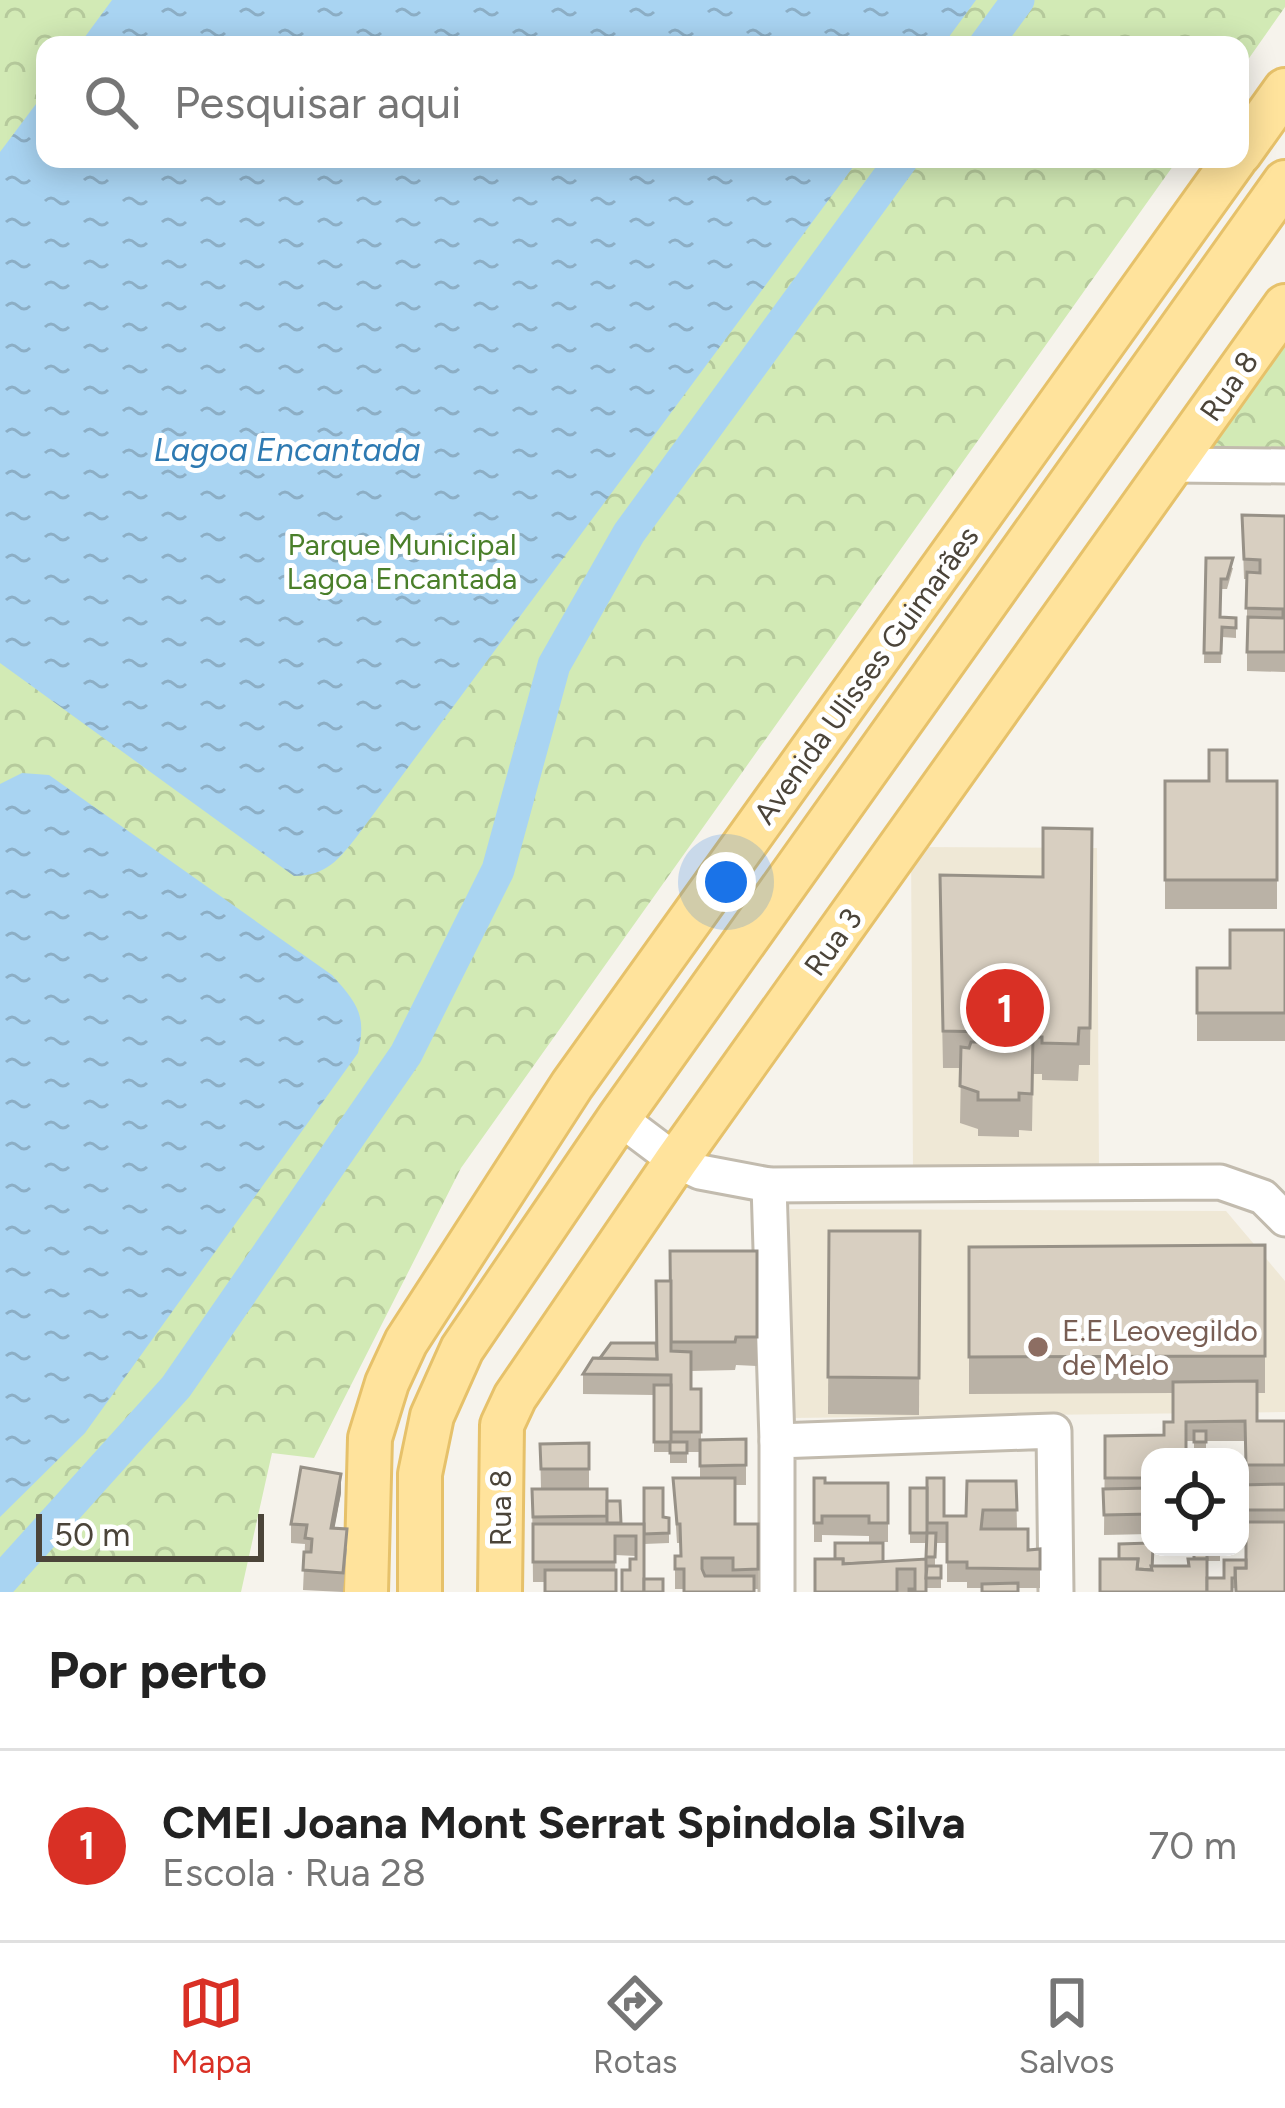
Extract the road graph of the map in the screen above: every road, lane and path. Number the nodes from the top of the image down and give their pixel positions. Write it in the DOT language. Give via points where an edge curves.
graph roads {
  1 [pos="1285,90"];
  2 [pos="1249,141"];
  3 [pos="1229,168"];
  4 [pos="1285,182"];
  5 [pos="1285,306"];
  6 [pos="1173,465"];
  7 [pos="1285,466"];
  8 [pos="572,1085"];
  9 [pos="619,1118"];
  10 [pos="676,1161"];
  11 [pos="770,1185"];
  12 [pos="1285,1219"];
  13 [pos="502,1425"];
  14 [pos="777,1442"];
  15 [pos="366,1592"];
  16 [pos="419,1592"];
  17 [pos="500,1592"];
  18 [pos="777,1592"];
  19 [pos="1056,1592"];
  1 -- 2 [label="main road, Avenida Ulisses Guimarães"];
  3 -- 8 [label="main road, Avenida Ulisses Guimarães"];
  4 -- 9 [label="main road, Avenida Ulisses Guimarães"];
  5 -- 6 [label="main road, Rua 8"];
  6 -- 7 [label="street"];
  6 -- 10 [label="main road, Rua 3"];
  8 -- 9 [label="main road"];
  8 -- 15 [label="main road, Avenida Ulisses Guimarães" via="440,1286 387,1383 370,1438"];
  9 -- 10 [label="street"];
  9 -- 16 [label="main road, Avenida Ulisses Guimarães" via="442,1388 420,1474"];
  10 -- 11 [label="street"];
  10 -- 13 [label="main road, Rua 3"];
  11 -- 12 [label="street" via="1220,1182 1263,1197"];
  11 -- 14 [label="street"];
  13 -- 17 [label="main road, Rua 8"];
  14 -- 18 [label="street"];
  14 -- 19 [label="street" via="1054,1431"];
}
